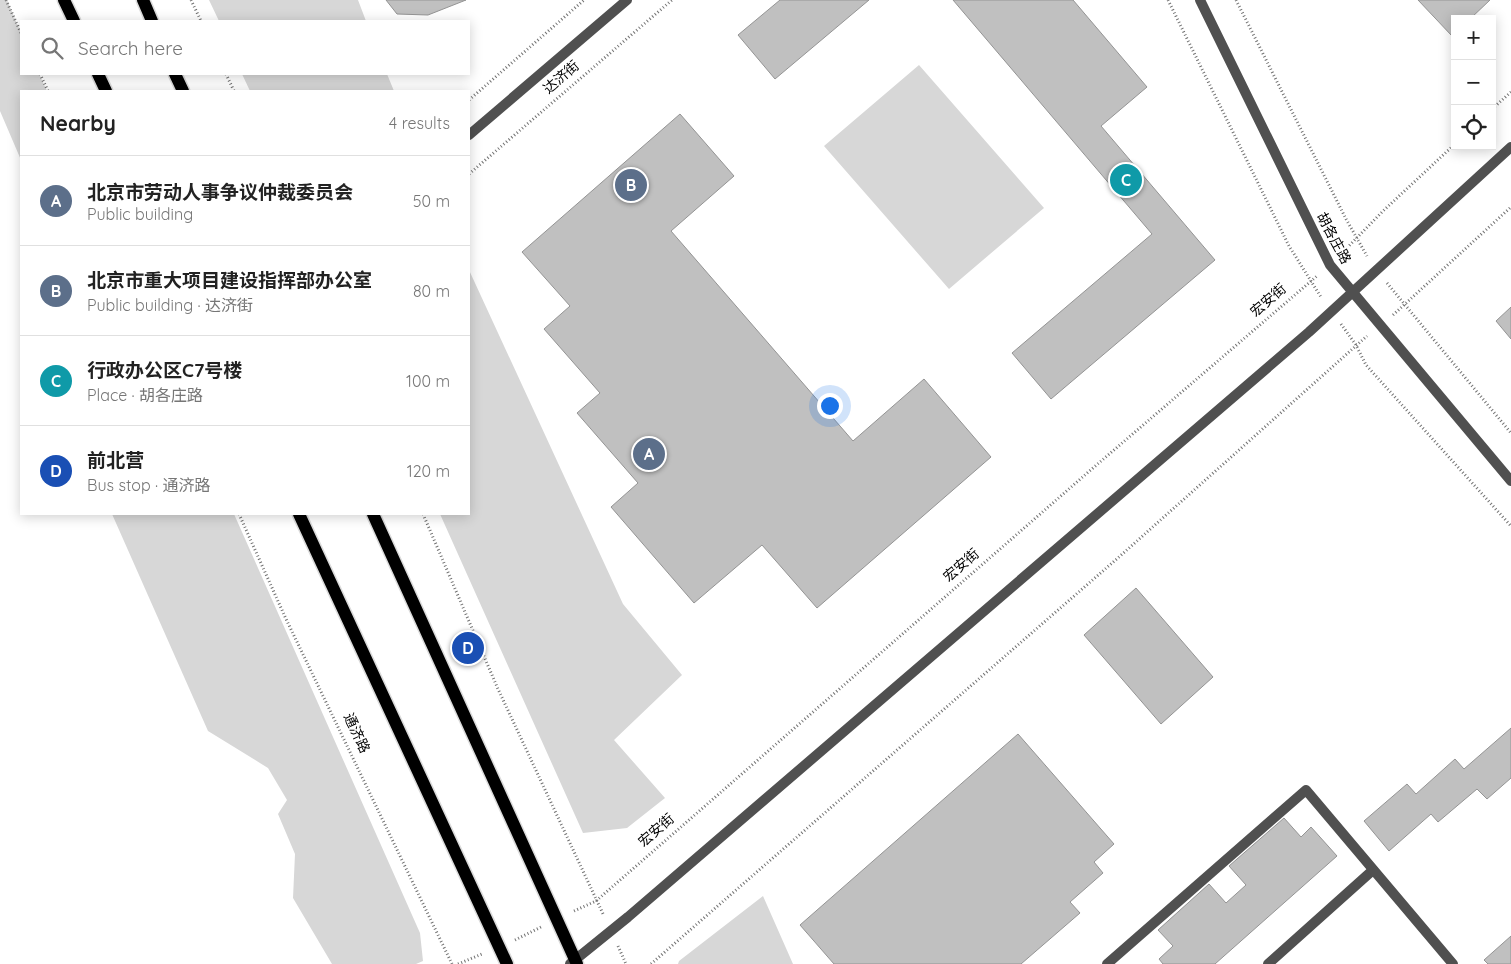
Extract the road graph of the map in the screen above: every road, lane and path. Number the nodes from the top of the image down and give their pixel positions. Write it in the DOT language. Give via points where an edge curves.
graph roads {
  1 [pos="6,0"];
  2 [pos="64,0"];
  3 [pos="143,0"];
  4 [pos="191,0"];
  5 [pos="584,0"];
  6 [pos="628,0"];
  7 [pos="672,0"];
  8 [pos="1200,0"];
  9 [pos="1236,0"];
  10 [pos="74,20"];
  11 [pos="152,20"];
  12 [pos="201,20"];
  13 [pos="20,31"];
  14 [pos="40,75"];
  15 [pos="98,75"];
  16 [pos="175,75"];
  17 [pos="226,75"];
  18 [pos="48,90"];
  19 [pos="106,90"];
  20 [pos="183,90"];
  21 [pos="234,90"];
  22 [pos="1511,92"];
  23 [pos="470,99"];
  24 [pos="1496,105"];
  25 [pos="470,134"];
  26 [pos="1511,147"];
  27 [pos="1451,148"];
  28 [pos="470,173"];
  29 [pos="1511,207"];
  30 [pos="1356,239"];
  31 [pos="1330,266"];
  32 [pos="1377,270"];
  33 [pos="1353,293"];
  34 [pos="1403,305"];
  35 [pos="1380,326"];
  36 [pos="1511,433"];
  37 [pos="1511,481"];
  38 [pos="239,515"];
  39 [pos="299,515"];
  40 [pos="373,515"];
  41 [pos="423,515"];
  42 [pos="1373,870"];
  43 [pos="596,901"];
  44 [pos="557,919"];
  45 [pos="611,931"];
  46 [pos="499,947"];
  47 [pos="574,963"];
  48 [pos="452,964"];
  49 [pos="458,964"];
  50 [pos="507,964"];
  51 [pos="626,964"];
  52 [pos="651,964"];
  53 [pos="1107,964"];
  54 [pos="1268,964"];
  55 [pos="1452,964"];
  1 -- 13 [label="path"];
  2 -- 10 [label="main road"];
  3 -- 11 [label="main road"];
  4 -- 12 [label="path"];
  5 -- 23 [label="path"];
  6 -- 25 [label="street, 达济街"];
  7 -- 28 [label="path, 达济街"];
  8 -- 31 [label="street, 胡各庄路"];
  9 -- 30 [label="path, 胡各庄路"];
  14 -- 18 [label="path"];
  15 -- 19 [label="main road"];
  16 -- 20 [label="main road"];
  17 -- 21 [label="path"];
  22 -- 24 [label="path"];
  26 -- 32 [label="street"];
  27 -- 30 [label="path, 宏安街"];
  29 -- 34 [label="path"];
  30 -- 31 [label="path, 宏安街"];
  30 -- 32 [label="path, 胡各庄路"];
  31 -- 33 [label="street, 胡各庄路"];
  31 -- 43 [label="path, 宏安街"];
  32 -- 33 [label="street"];
  32 -- 34 [label="path, 胡各庄路"];
  33 -- 35 [label="street, 胡各庄路"];
  33 -- 45 [label="street"];
  34 -- 35 [label="path"];
  34 -- 36 [label="path, 胡各庄路"];
  35 -- 37 [label="street, 胡各庄路"];
  35 -- 52 [label="path"];
  38 -- 48 [label="path, 通济路"];
  39 -- 46 [label="main road"];
  40 -- 44 [label="main road"];
  41 -- 43 [label="path" via="498,689"];
  42 -- 53 [label="street" via="1306,790"];
  42 -- 54 [label="street"];
  42 -- 55 [label="street"];
  43 -- 44 [label="path, 宏安街"];
  43 -- 45 [label="path"];
  44 -- 46 [label="path, 宏安街"];
  44 -- 47 [label="main road"];
  45 -- 47 [label="street"];
  45 -- 51 [label="path"];
  46 -- 49 [label="path, 宏安街"];
  46 -- 50 [label="main road"];
}
